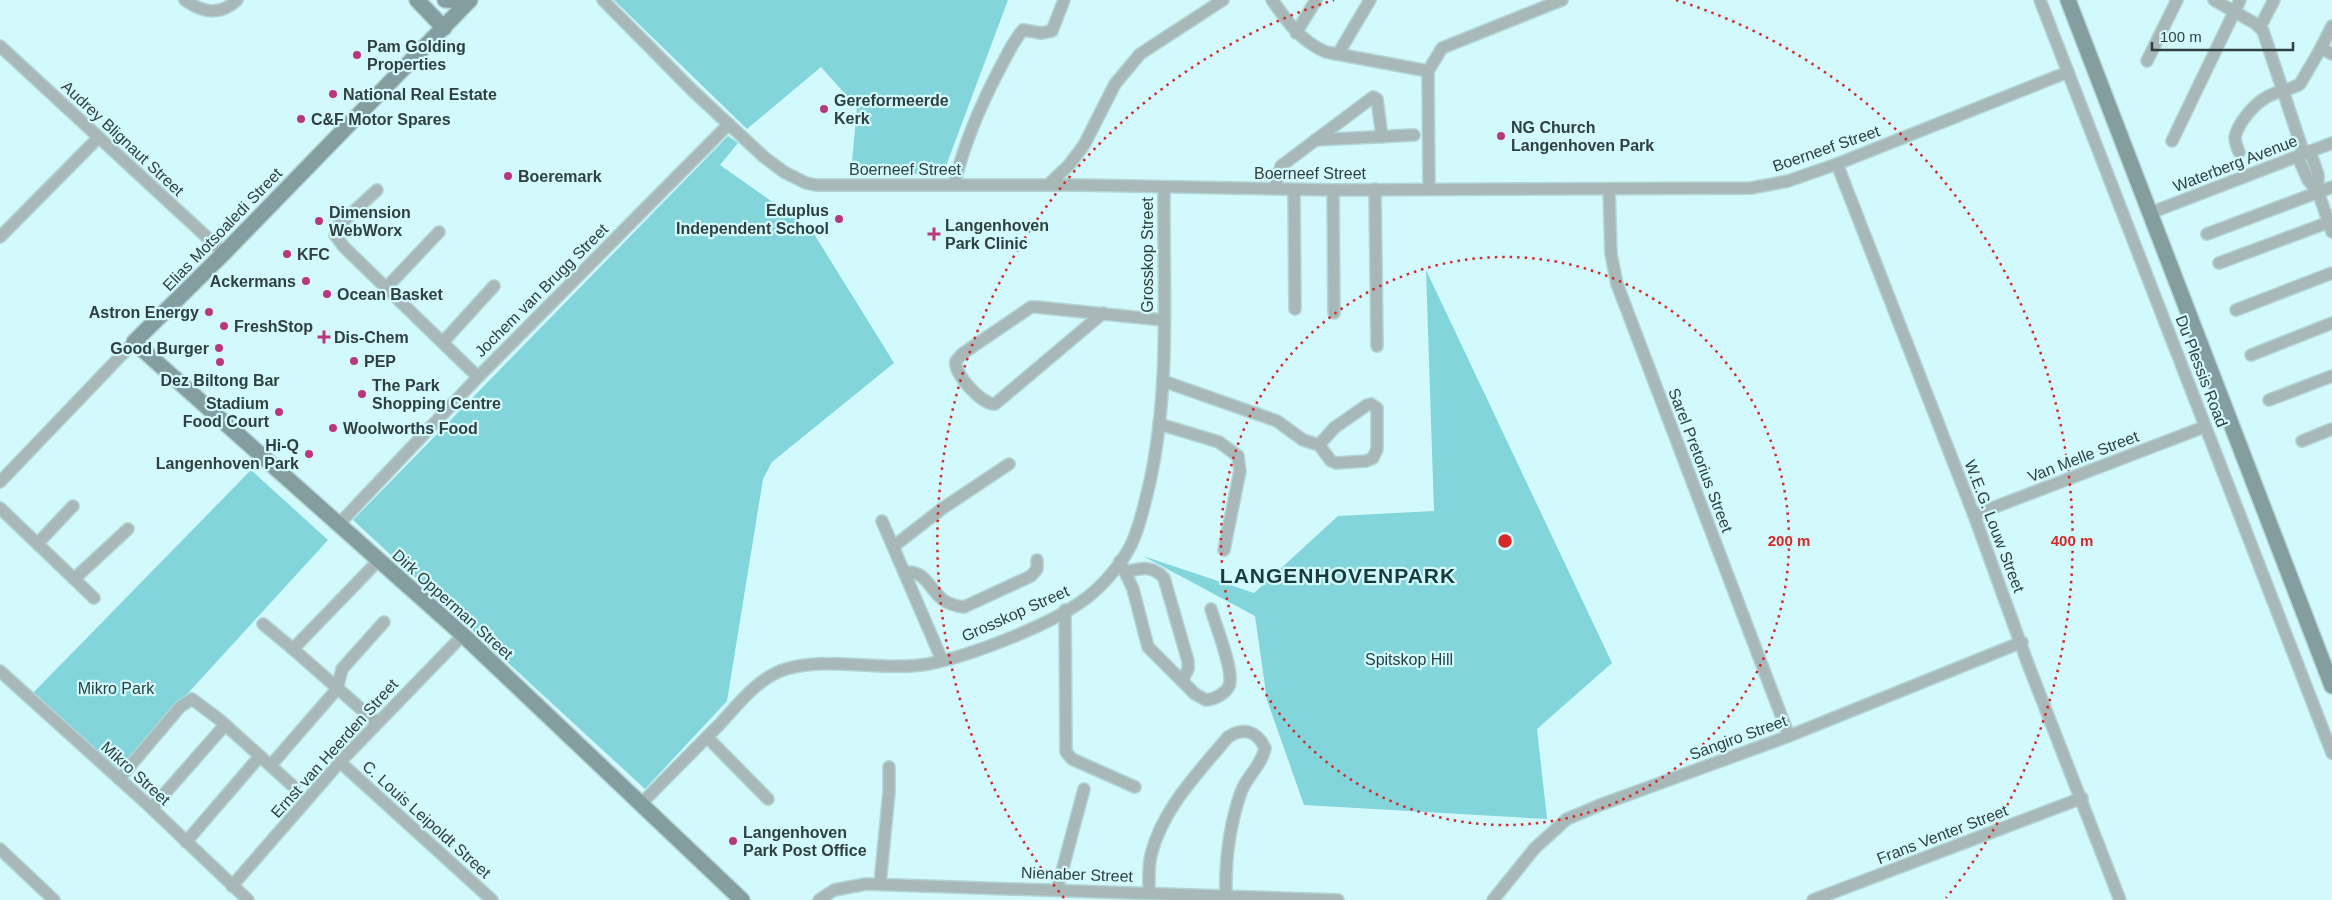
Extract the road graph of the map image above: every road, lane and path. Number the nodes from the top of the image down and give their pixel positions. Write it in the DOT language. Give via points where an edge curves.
graph roads {
  1 [pos="185,0"];
  2 [pos="237,0"];
  3 [pos="439,0"];
  4 [pos="445,0"];
  5 [pos="603,0"];
  6 [pos="1064,0"];
  7 [pos="1223,0"];
  8 [pos="1272,0"];
  9 [pos="1316,0"];
  10 [pos="1370,0"];
  11 [pos="1562,0"];
  12 [pos="2040,0"];
  13 [pos="2068,0"];
  14 [pos="2177,0"];
  15 [pos="2214,0"];
  16 [pos="2240,0"];
  17 [pos="2274,0"];
  18 [pos="470,1"];
  19 [pos="421,4"];
  20 [pos="2234,12"];
  21 [pos="456,16"];
  22 [pos="2332,26"];
  23 [pos="2260,27"];
  24 [pos="444,28"];
  25 [pos="1296,33"];
  26 [pos="430,42"];
  27 [pos="0,46"];
  28 [pos="2321,48"];
  29 [pos="1338,54"];
  30 [pos="2332,54"];
  31 [pos="2147,61"];
  32 [pos="1428,71"];
  33 [pos="2068,72"];
  34 [pos="2284,91"];
  35 [pos="729,124"];
  36 [pos="1414,135"];
  37 [pos="1382,137"];
  38 [pos="98,138"];
  39 [pos="1315,140"];
  40 [pos="2172,141"];
  41 [pos="2332,143"];
  42 [pos="2239,152"];
  43 [pos="2304,154"];
  44 [pos="1837,164"];
  45 [pos="954,185"];
  46 [pos="1048,185"];
  47 [pos="2332,187"];
  48 [pos="1164,188"];
  49 [pos="1429,188"];
  50 [pos="1275,189"];
  51 [pos="1375,189"];
  52 [pos="1610,189"];
  53 [pos="378,190"];
  54 [pos="1294,190"];
  55 [pos="1333,190"];
  56 [pos="2318,192"];
  57 [pos="2150,213"];
  58 [pos="2331,225"];
  59 [pos="439,232"];
  60 [pos="2207,234"];
  61 [pos="0,237"];
  62 [pos="224,254"];
  63 [pos="2219,263"];
  64 [pos="2332,273"];
  65 [pos="494,286"];
  66 [pos="387,287"];
  67 [pos="1295,309"];
  68 [pos="2236,310"];
  69 [pos="1103,313"];
  70 [pos="1334,313"];
  71 [pos="1163,320"];
  72 [pos="2332,324"];
  73 [pos="134,342"];
  74 [pos="443,342"];
  75 [pos="1377,346"];
  76 [pos="2251,355"];
  77 [pos="2332,376"];
  78 [pos="478,377"];
  79 [pos="1163,381"];
  80 [pos="2269,400"];
  81 [pos="1159,424"];
  82 [pos="2204,427"];
  83 [pos="2332,429"];
  84 [pos="2302,441"];
  85 [pos="1319,445"];
  86 [pos="1009,464"];
  87 [pos="0,482"];
  88 [pos="73,506"];
  89 [pos="0,508"];
  90 [pos="1974,515"];
  91 [pos="882,521"];
  92 [pos="338,525"];
  93 [pos="128,529"];
  94 [pos="38,544"];
  95 [pos="894,546"];
  96 [pos="1224,550"];
  97 [pos="379,560"];
  98 [pos="1037,560"];
  99 [pos="1120,561"];
  100 [pos="905,572"];
  101 [pos="1126,572"];
  102 [pos="74,579"];
  103 [pos="94,598"];
  104 [pos="1211,609"];
  105 [pos="1065,610"];
  106 [pos="384,622"];
  107 [pos="263,624"];
  108 [pos="463,635"];
  109 [pos="2022,642"];
  110 [pos="293,650"];
  111 [pos="942,660"];
  112 [pos="0,671"];
  113 [pos="1182,681"];
  114 [pos="2332,686"];
  115 [pos="338,689"];
  116 [pos="377,723"];
  117 [pos="225,725"];
  118 [pos="1789,736"];
  119 [pos="707,737"];
  120 [pos="2332,754"];
  121 [pos="260,756"];
  122 [pos="340,762"];
  123 [pos="271,765"];
  124 [pos="889,767"];
  125 [pos="119,779"];
  126 [pos="294,787"];
  127 [pos="1135,787"];
  128 [pos="1084,789"];
  129 [pos="768,798"];
  130 [pos="2082,798"];
  131 [pos="641,804"];
  132 [pos="152,808"];
  133 [pos="186,842"];
  134 [pos="0,849"];
  135 [pos="880,884"];
  136 [pos="232,886"];
  137 [pos="1057,890"];
  138 [pos="1149,893"];
  139 [pos="1226,895"];
  140 [pos="1102,896"];
  141 [pos="1298,899"];
  142 [pos="54,900"];
  143 [pos="248,900"];
  144 [pos="492,900"];
  145 [pos="742,900"];
  146 [pos="819,900"];
  147 [pos="1338,900"];
  148 [pos="1493,900"];
  149 [pos="1813,900"];
  150 [pos="2120,900"];
  1 -- 2 [label="street" via="208,12 220,11"];
  3 -- 21 [label="street"];
  4 -- 18 [label="street"];
  5 -- 35 [label="street, Boerneef Street"];
  6 -- 45 [label="street" via="1052,31 1023,30 1015,40 977,114 962,152"];
  7 -- 46 [label="street" via="1140,54 1115,84 1084,145"];
  8 -- 25 [label="street"];
  9 -- 25 [label="street"];
  10 -- 29 [label="street"];
  11 -- 32 [label="street" via="1442,48"];
  12 -- 33 [label="street, Du Plessis Road"];
  13 -- 57 [label="street, Du Plessis Road"];
  14 -- 31 [label="street"];
  15 -- 20 [label="street"];
  16 -- 20 [label="street"];
  17 -- 23 [label="street"];
  18 -- 21 [label="street, Elias Motsoaledi Street"];
  19 -- 24 [label="street"];
  19 -- 26 [label="street" via="432,25"];
  20 -- 23 [label="street"];
  20 -- 40 [label="street"];
  21 -- 24 [label="street, Elias Motsoaledi Street"];
  22 -- 28 [label="street"];
  23 -- 34 [label="street" via="2268,39"];
  24 -- 26 [label="street, Elias Motsoaledi Street"];
  25 -- 29 [label="street" via="1315,47"];
  26 -- 62 [label="street, Elias Motsoaledi Street"];
  27 -- 38 [label="street, Audrey Blignaut Street"];
  28 -- 30 [label="street"];
  28 -- 34 [label="street" via="2300,84"];
  29 -- 32 [label="street"];
  32 -- 49 [label="street"];
  33 -- 44 [label="street, Boerneef Street"];
  33 -- 82 [label="street, Du Plessis Road"];
  34 -- 42 [label="street" via="2268,96 2245,118 2236,136"];
  34 -- 43 [label="street"];
  35 -- 45 [label="street, Boerneef Street" via="784,172 806,183"];
  35 -- 78 [label="street, Jochem van Brugg Street"];
  36 -- 37 [label="street"];
  37 -- 39 [label="street"];
  37 -- 39 [label="street" via="1377,99 1373,97"];
  38 -- 61 [label="street"];
  38 -- 62 [label="street, Audrey Blignaut Street"];
  39 -- 50 [label="street" via="1281,166"];
  41 -- 43 [label="street, Waterberg Avenue"];
  43 -- 56 [label="street" via="2318,175"];
  43 -- 57 [label="street, Waterberg Avenue"];
  44 -- 52 [label="street, Boerneef Street" via="1788,181 1750,188"];
  44 -- 90 [label="street, W.E.G. Louw Street"];
  45 -- 46 [label="street, Boerneef Street"];
  46 -- 48 [label="street, Boerneef Street"];
  47 -- 56 [label="street"];
  48 -- 50 [label="street, Boerneef Street"];
  48 -- 71 [label="street, Grosskop Street"];
  49 -- 51 [label="street, Boerneef Street"];
  49 -- 52 [label="street, Boerneef Street"];
  50 -- 54 [label="street, Boerneef Street"];
  51 -- 55 [label="street, Boerneef Street"];
  51 -- 75 [label="street"];
  52 -- 118 [label="street, Sarel Pretorius Street" via="1611,254 1617,284"];
  53 -- 66 [label="street" via="338,226 335,234 344,247"];
  54 -- 55 [label="street, Boerneef Street"];
  54 -- 67 [label="street"];
  55 -- 70 [label="street"];
  56 -- 58 [label="street"];
  56 -- 60 [label="street"];
  57 -- 114 [label="street, Du Plessis Road"];
  58 -- 63 [label="street"];
  59 -- 66 [label="street"];
  62 -- 73 [label="street, Elias Motsoaledi Street"];
  64 -- 68 [label="street"];
  65 -- 74 [label="street"];
  66 -- 74 [label="street"];
  69 -- 69 [label="street" via="1031,308 962,354 956,361 956,370 980,399 995,404"];
  69 -- 71 [label="street"];
  71 -- 79 [label="street, Grosskop Street"];
  72 -- 76 [label="street"];
  73 -- 87 [label="street, Elias Motsoaledi Street"];
  73 -- 92 [label="street, Dirk Opperman Street"];
  74 -- 78 [label="street"];
  77 -- 80 [label="street"];
  78 -- 92 [label="street, Jochem van Brugg Street"];
  79 -- 81 [label="street, Grosskop Street"];
  79 -- 85 [label="street" via="1277,421 1303,440"];
  81 -- 96 [label="street" via="1219,442 1238,456 1240,471"];
  81 -- 99 [label="street, Grosskop Street" via="1153,470 1140,519 1131,546"];
  82 -- 90 [label="street, Van Melle Street"];
  82 -- 120 [label="street, Du Plessis Road"];
  83 -- 84 [label="street"];
  85 -- 85 [label="street" via="1334,428 1367,404 1377,408 1377,449 1371,459 1336,463"];
  86 -- 95 [label="street"];
  88 -- 94 [label="street"];
  89 -- 94 [label="street"];
  90 -- 109 [label="street, W.E.G. Louw Street"];
  91 -- 95 [label="street"];
  92 -- 97 [label="street, Dirk Opperman Street"];
  93 -- 102 [label="street"];
  94 -- 102 [label="street"];
  95 -- 100 [label="street"];
  97 -- 108 [label="street, Dirk Opperman Street"];
  97 -- 110 [label="street"];
  98 -- 100 [label="street" via="1037,569 1031,576 964,607 954,606 941,598 924,576"];
  99 -- 101 [label="street"];
  99 -- 105 [label="street, Grosskop Street" via="1090,595"];
  100 -- 111 [label="street"];
  101 -- 113 [label="street" via="1148,647"];
  101 -- 113 [label="street" via="1142,568 1153,570 1164,578 1188,660"];
  102 -- 103 [label="street"];
  104 -- 113 [label="street" via="1230,674 1229,686 1222,694 1206,700"];
  105 -- 111 [label="street, Grosskop Street" via="980,649"];
  105 -- 127 [label="street" via="1066,752 1072,759"];
  106 -- 115 [label="street" via="342,669"];
  107 -- 110 [label="street"];
  108 -- 116 [label="street, Ernst van Heerden Street"];
  108 -- 131 [label="street, Dirk Opperman Street"];
  109 -- 118 [label="street, Sangiro Street"];
  109 -- 130 [label="street, W.E.G. Louw Street"];
  110 -- 115 [label="street"];
  111 -- 119 [label="street, Grosskop Street" via="882,667 814,665 786,669 757,686"];
  112 -- 125 [label="street, Mikro Street"];
  115 -- 116 [label="street"];
  115 -- 123 [label="street"];
  116 -- 122 [label="street, Ernst van Heerden Street"];
  117 -- 121 [label="street"];
  117 -- 125 [label="street" via="190,699"];
  117 -- 132 [label="street"];
  118 -- 148 [label="street, Sangiro Street" via="1567,819 1536,848"];
  119 -- 129 [label="street"];
  119 -- 131 [label="street, Grosskop Street"];
  121 -- 123 [label="street"];
  121 -- 133 [label="street"];
  122 -- 136 [label="street, Ernst van Heerden Street"];
  122 -- 144 [label="street, C. Louis Leipoldt Street"];
  123 -- 126 [label="street"];
  124 -- 135 [label="street"];
  125 -- 132 [label="street, Mikro Street"];
  128 -- 137 [label="street"];
  130 -- 149 [label="street, Frans Venter Street"];
  130 -- 150 [label="street, W.E.G. Louw Street"];
  131 -- 145 [label="street, Dirk Opperman Street"];
  132 -- 133 [label="street, Mikro Street"];
  133 -- 136 [label="street, Mikro Street"];
  134 -- 142 [label="street"];
  135 -- 137 [label="street, Nienaber Street"];
  135 -- 146 [label="street, Nienaber Street" via="850,885"];
  136 -- 143 [label="street, Mikro Street"];
  137 -- 140 [label="street, Nienaber Street"];
  138 -- 139 [label="street, Nienaber Street"];
  138 -- 139 [label="street" via="1151,856 1169,812 1228,737 1238,731 1246,731 1255,735 1265,748 1262,760 1246,782 1236,812 1225,871"];
  138 -- 140 [label="street, Nienaber Street"];
  139 -- 141 [label="street, Nienaber Street"];
  141 -- 147 [label="street, Nienaber Street"];
}
